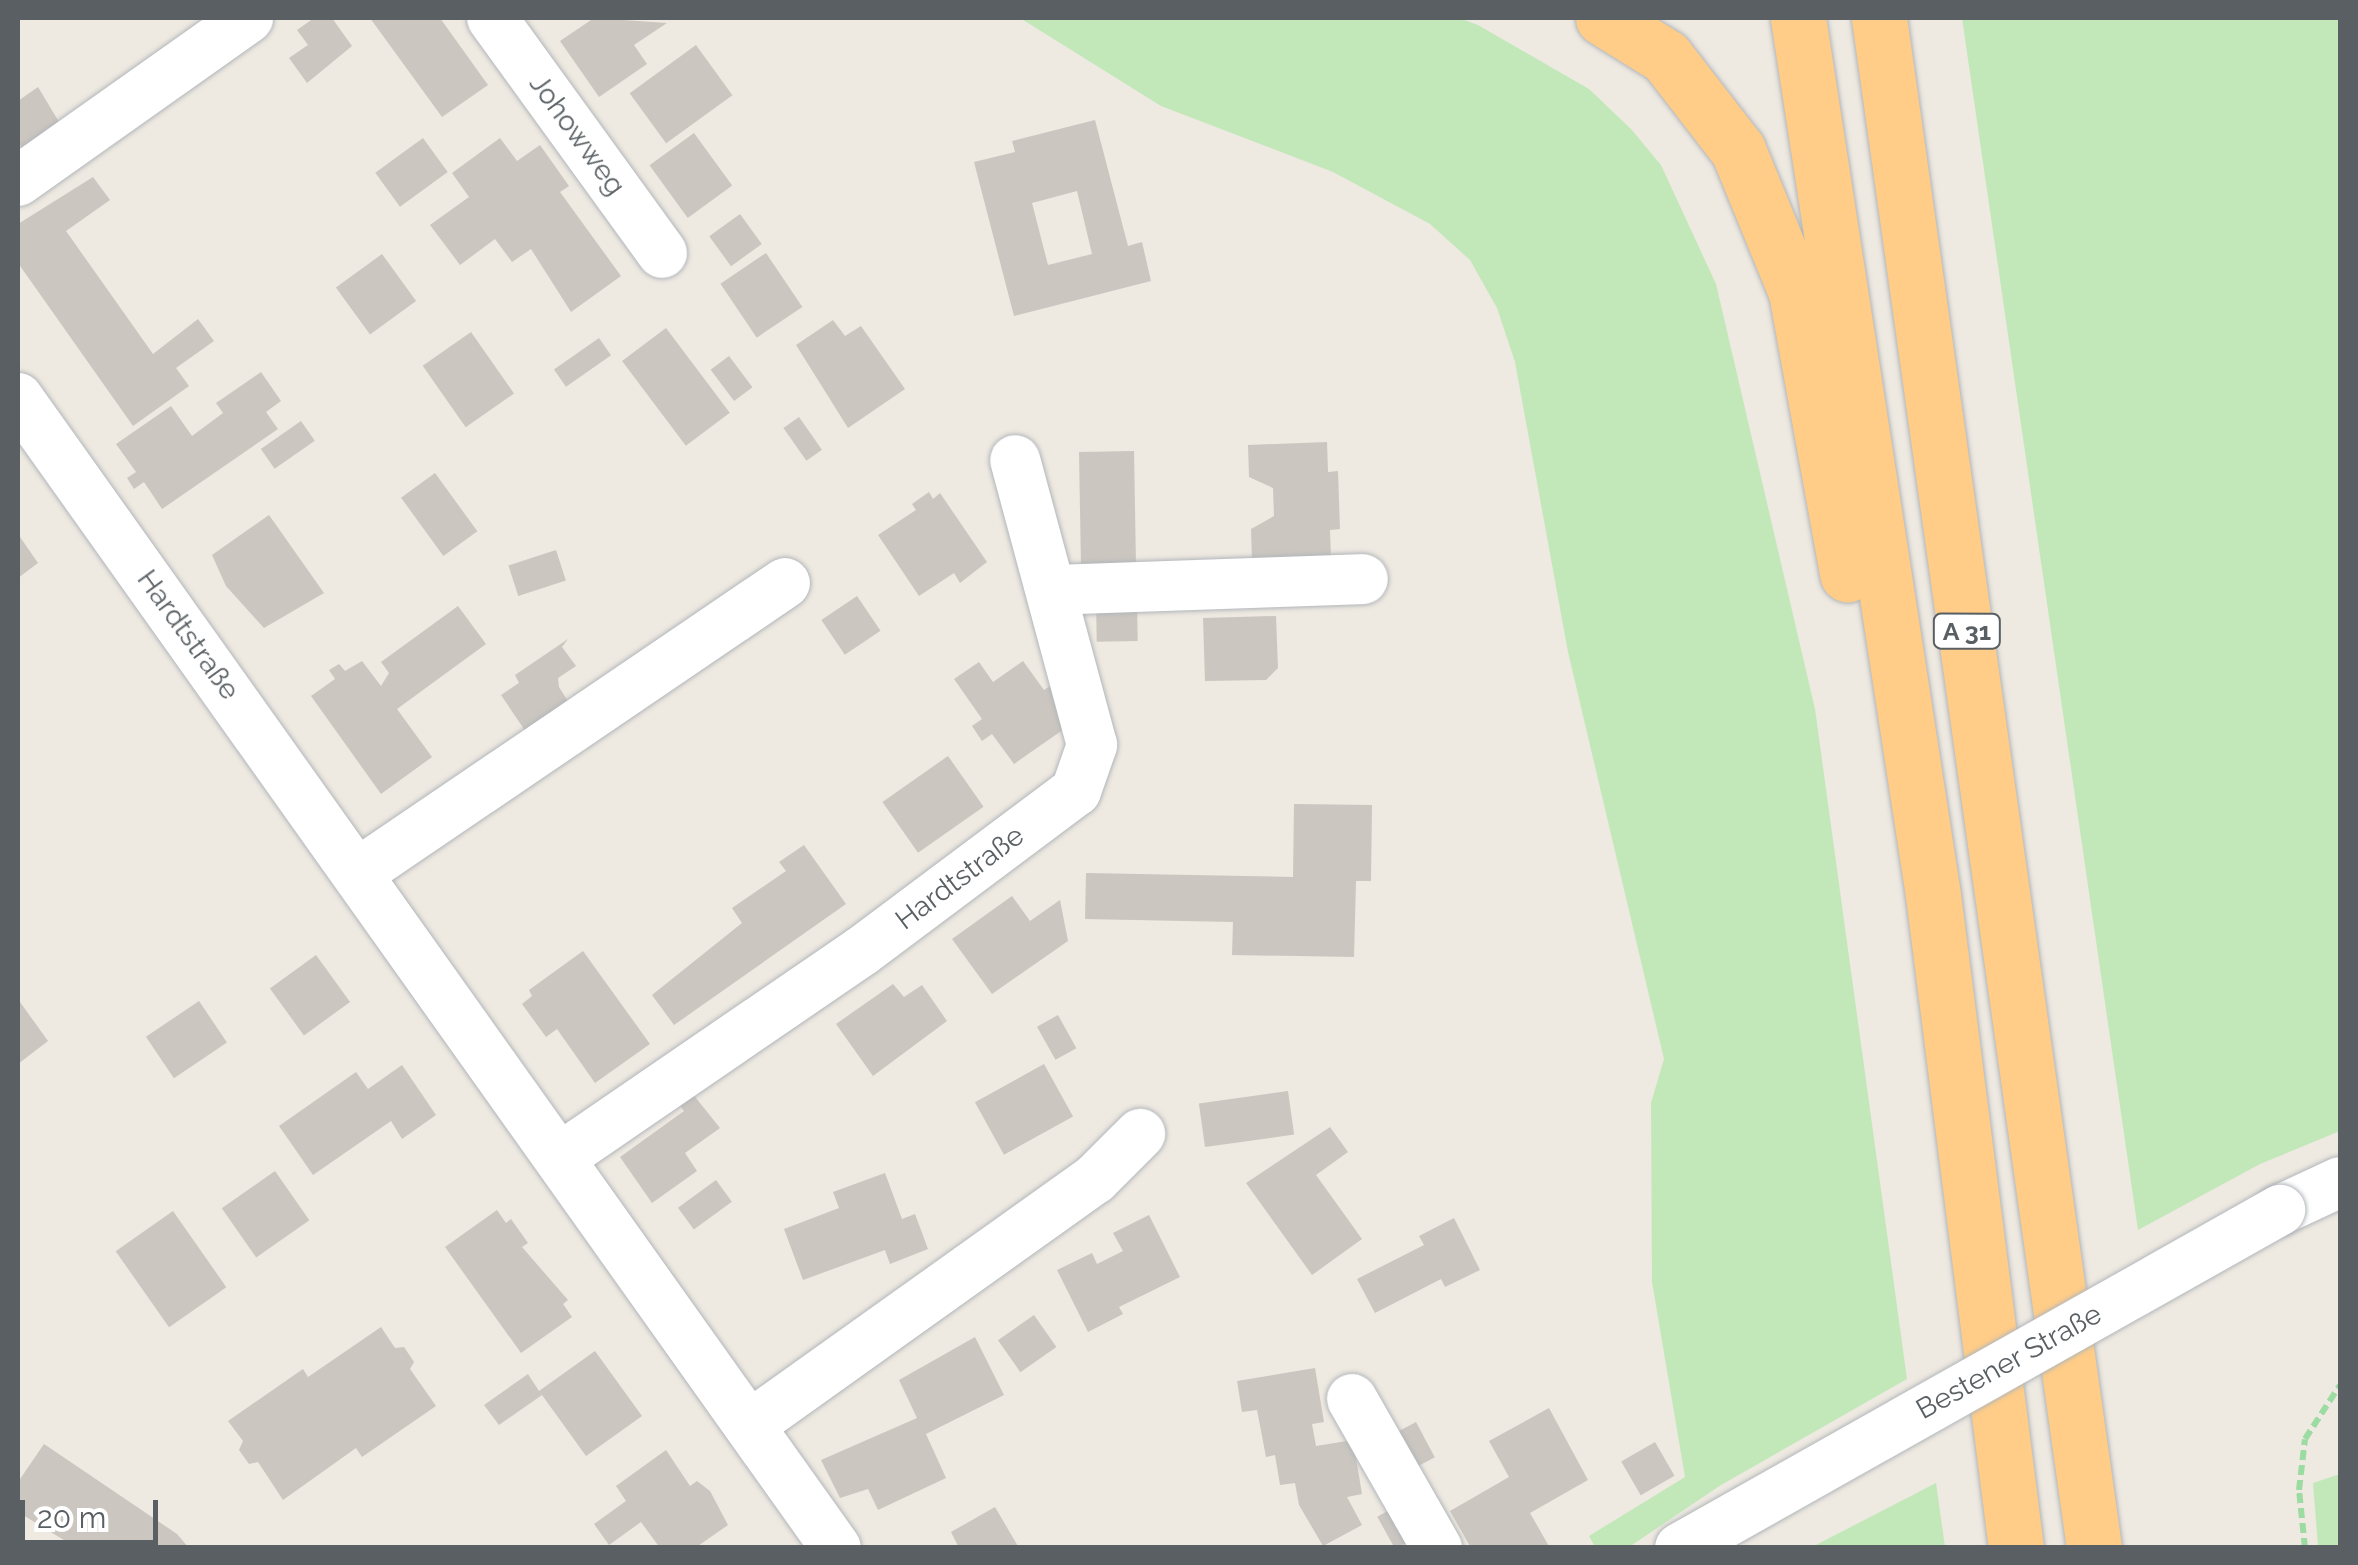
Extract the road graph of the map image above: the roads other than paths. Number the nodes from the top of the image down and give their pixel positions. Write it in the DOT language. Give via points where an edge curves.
graph roads {
  1 [pos="248,18"];
  2 [pos="492,18"];
  3 [pos="1603,18"];
  4 [pos="1798,18"];
  5 [pos="1879,18"];
  6 [pos="18,181"];
  7 [pos="662,253"];
  8 [pos="18,398"];
  9 [pos="1015,460"];
  10 [pos="1363,579"];
  11 [pos="785,582"];
  12 [pos="1052,590"];
  13 [pos="358,873"];
  14 [pos="1933,895"];
  15 [pos="1140,1134"];
  16 [pos="560,1158"];
  17 [pos="2340,1182"];
  18 [pos="1352,1399"];
  19 [pos="750,1426"];
  20 [pos="836,1548"];
  21 [pos="1437,1548"];
  22 [pos="1680,1548"];
  23 [pos="2016,1548"];
  24 [pos="2094,1548"];
  1 -- 6 [label="street"];
  2 -- 7 [label="street, Johowweg"];
  3 -- 14 [label="highway" via="1666,57 1738,150 1796,292 1890,813"];
  4 -- 14 [label="highway, A 31"];
  5 -- 24 [label="highway, A 31"];
  8 -- 13 [label="street, Hardtstraße"];
  9 -- 12 [label="street, Hardtstraße"];
  10 -- 12 [label="street"];
  11 -- 13 [label="street"];
  12 -- 16 [label="street, Hardtstraße" via="1092,745 1076,791 862,951"];
  13 -- 16 [label="street, Hardtstraße"];
  14 -- 23 [label="highway, A 31"];
  15 -- 19 [label="street" via="1095,1179"];
  16 -- 19 [label="street, Hardtstraße"];
  17 -- 22 [label="street, Bestener Straße, bridge"];
  18 -- 21 [label="street"];
  19 -- 20 [label="street, Hardtstraße"];
}
